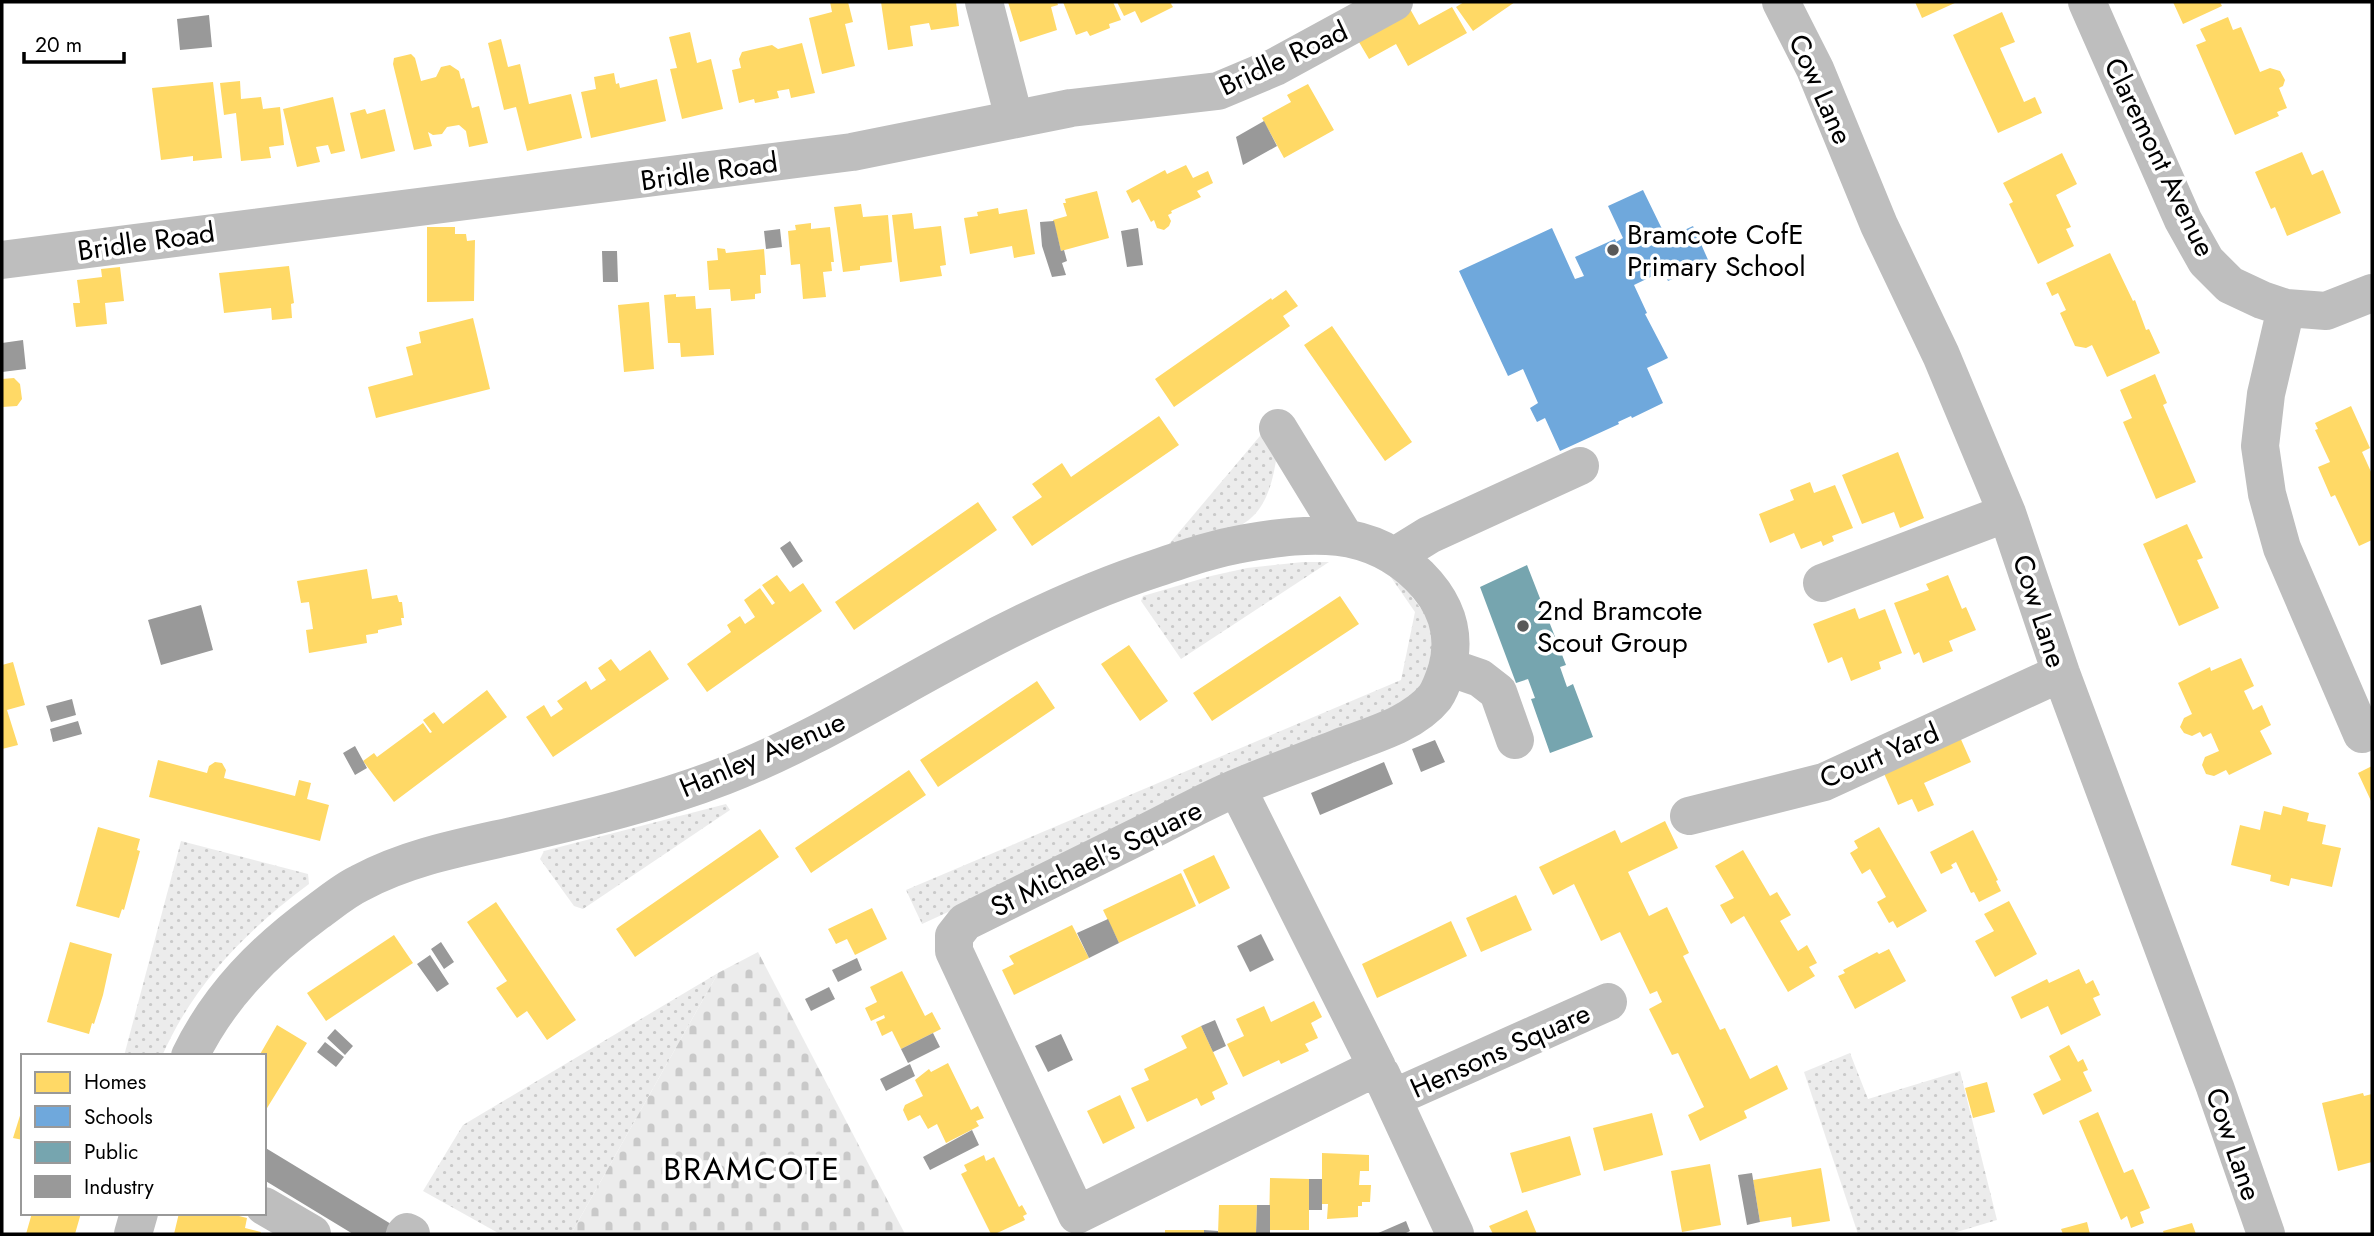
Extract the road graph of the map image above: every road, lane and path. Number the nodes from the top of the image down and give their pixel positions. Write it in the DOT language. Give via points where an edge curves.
graph roads {
  1 [pos="984,2"];
  2 [pos="1394,2"];
  3 [pos="1781,2"];
  4 [pos="2087,2"];
  5 [pos="1014,118"];
  6 [pos="2,260"];
  7 [pos="2372,293"];
  8 [pos="2286,308"];
  9 [pos="1278,428"];
  10 [pos="1580,466"];
  11 [pos="2007,513"];
  12 [pos="1344,536"];
  13 [pos="1395,556"];
  14 [pos="1822,583"];
  15 [pos="1448,667"];
  16 [pos="2061,673"];
  17 [pos="2362,734"];
  18 [pos="1515,740"];
  19 [pos="1237,788"];
  20 [pos="1689,816"];
  21 [pos="1608,1002"];
  22 [pos="191,1054"];
  23 [pos="1385,1082"];
  24 [pos="266,1207"];
  25 [pos="138,1215"];
  26 [pos="1081,1225"];
  27 [pos="133,1234"];
  28 [pos="312,1234"];
  29 [pos="405,1234"];
  30 [pos="411,1234"];
  31 [pos="1455,1234"];
  32 [pos="2266,1234"];
  1 -- 5 [label="street"];
  2 -- 5 [label="street, Bridle Road" via="1275,68 1219,91"];
  3 -- 11 [label="street, Cow Lane" via="1815,69"];
  4 -- 8 [label="street, Claremont Avenue" via="2183,220 2206,261 2230,285"];
  5 -- 6 [label="street, Bridle Road" via="838,154"];
  7 -- 8 [label="street, Claremont Avenue" via="2326,311"];
  8 -- 17 [label="street" via="2266,394 2260,446 2267,494 2282,548"];
  9 -- 12 [label="street"];
  10 -- 13 [label="street" via="1429,535"];
  11 -- 14 [label="street"];
  11 -- 16 [label="street, Cow Lane"];
  12 -- 13 [label="street, Hanley Avenue"];
  12 -- 22 [label="street, Hanley Avenue" via="1246,543 1118,581 1040,614 783,751 720,778 602,813 457,847 358,883 266,952 235,985"];
  13 -- 15 [label="street, Hanley Avenue" via="1426,583 1446,613 1452,645"];
  15 -- 18 [label="street" via="1480,678 1498,692"];
  15 -- 19 [label="street, Hanley Avenue" via="1436,695 1404,721"];
  16 -- 20 [label="street, Court Yard" via="1824,782"];
  16 -- 32 [label="street, Cow Lane"];
  19 -- 23 [label="street"];
  19 -- 26 [label="street, St Michael's Square" via="965,922 954,936 954,951"];
  21 -- 23 [label="street, Hensons Square"];
  23 -- 26 [label="street, St Michael's Square"];
  23 -- 31 [label="street"];
  24 -- 28 [label="street"];
  25 -- 27 [label="street"];
  29 -- 30 [label="street"];
}
